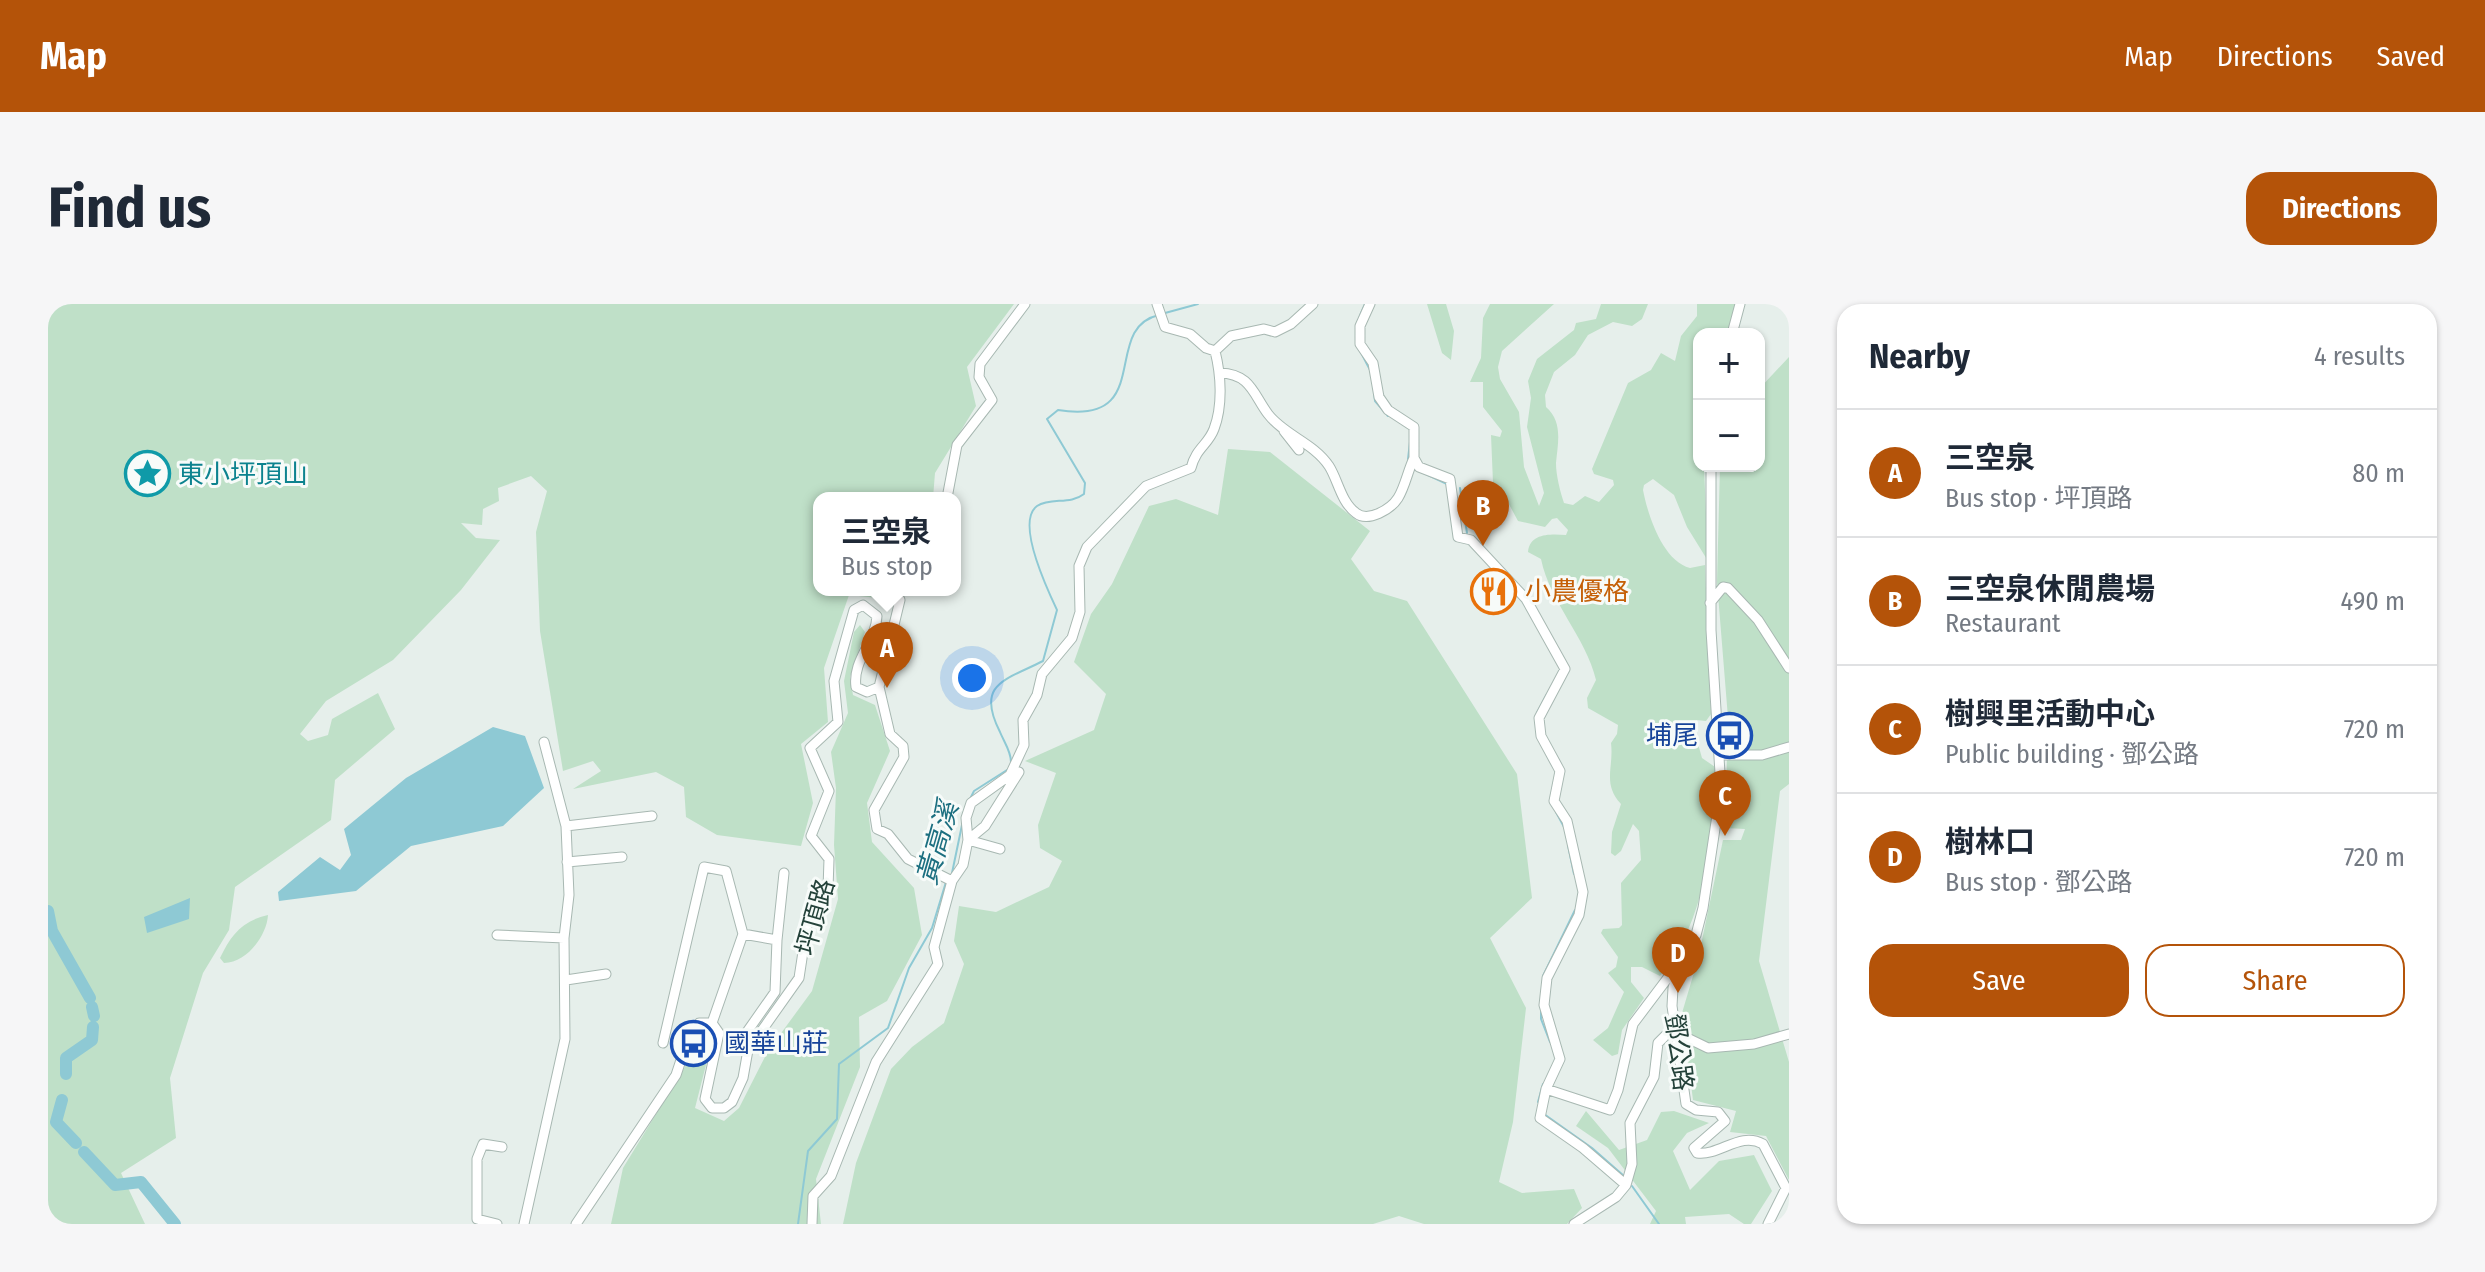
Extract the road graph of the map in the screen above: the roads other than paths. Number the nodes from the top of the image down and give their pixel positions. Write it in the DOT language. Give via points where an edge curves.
graph roads {
  1 [pos="1025,304"];
  2 [pos="1157,304"];
  3 [pos="1313,304"];
  4 [pos="1370,304"];
  5 [pos="1740,304"];
  6 [pos="1734,328"];
  7 [pos="1215,351"];
  8 [pos="1220,373"];
  9 [pos="1280,424"];
  10 [pos="1299,450"];
  11 [pos="1414,458"];
  12 [pos="1711,472"];
  13 [pos="948,492"];
  14 [pos="898,596"];
  15 [pos="1710,603"];
  16 [pos="1789,668"];
  17 [pos="879,687"];
  18 [pos="544,742"];
  19 [pos="1789,747"];
  20 [pos="1720,755"];
  21 [pos="1019,772"];
  22 [pos="652,816"];
  23 [pos="566,826"];
  24 [pos="968,840"];
  25 [pos="1000,849"];
  26 [pos="622,857"];
  27 [pos="567,862"];
  28 [pos="784,873"];
  29 [pos="952,881"];
  30 [pos="743,934"];
  31 [pos="497,935"];
  32 [pos="564,938"];
  33 [pos="777,940"];
  34 [pos="1682,958"];
  35 [pos="606,974"];
  36 [pos="566,980"];
  37 [pos="712,1023"];
  38 [pos="1677,1033"];
  39 [pos="1789,1034"];
  40 [pos="742,1039"];
  41 [pos="663,1043"];
  42 [pos="1546,1089"];
  43 [pos="502,1147"];
  44 [pos="1626,1185"];
  45 [pos="473,1221"];
  46 [pos="497,1224"];
  47 [pos="524,1224"];
  48 [pos="576,1224"];
  49 [pos="812,1224"];
  50 [pos="1574,1224"];
  51 [pos="1768,1224"];
  1 -- 13 [label="street" via="980,364 979,377 992,400 957,445"];
  2 -- 7 [label="street" via="1165,327 1190,334"];
  3 -- 7 [label="street" via="1283,328 1231,336"];
  4 -- 11 [label="street" via="1360,326 1360,344 1373,363 1379,397 1388,410 1414,427"];
  5 -- 6 [label="street"];
  7 -- 8 [label="street"];
  8 -- 9 [label="street" via="1233,373 1257,391"];
  8 -- 24 [label="street" via="1214,431 1195,451 1191,468 1146,486 1087,547 1079,566 1080,612 1072,638 1042,674 1023,720 1024,745 1010,775 971,803"];
  9 -- 10 [label="street"];
  9 -- 11 [label="street" via="1329,466 1355,513 1363,517 1372,517 1400,496"];
  11 -- 42 [label="street" via="1419,467 1450,479 1458,537 1471,540 1526,599 1565,669 1542,708 1539,728 1560,771 1554,801 1567,821 1583,892 1579,915 1547,978 1544,1005 1560,1059"];
  12 -- 15 [label="street, 鄧公路"];
  14 -- 17 [label="street"];
  15 -- 16 [label="street" via="1728,588 1758,620"];
  15 -- 20 [label="street, 鄧公路"];
  17 -- 29 [label="street" via="890,734 903,746 904,757 874,810 877,829 888,834 908,859"];
  17 -- 37 [label="street, 坪頂路" via="867,692 856,687 857,664 877,616 863,605 854,610 834,681 838,722 810,748 829,791 811,836 829,859 828,889 808,919 799,978 748,1050 743,1078 724,1108 712,1108 705,1099 719,1033"];
  18 -- 23 [label="street"];
  19 -- 20 [label="street" via="1762,755"];
  20 -- 34 [label="street, 鄧公路" via="1716,841 1696,935"];
  21 -- 24 [label="street" via="985,826"];
  22 -- 23 [label="street"];
  23 -- 27 [label="street"];
  24 -- 25 [label="street"];
  24 -- 29 [label="street" via="963,865"];
  26 -- 27 [label="street"];
  27 -- 32 [label="street"];
  28 -- 33 [label="street"];
  29 -- 49 [label="street" via="934,947 938,964 876,1062 831,1176 813,1196"];
  30 -- 33 [label="street"];
  30 -- 37 [label="street"];
  30 -- 41 [label="street" via="726,871 704,867"];
  31 -- 32 [label="street"];
  32 -- 36 [label="street"];
  33 -- 40 [label="street" via="775,992"];
  34 -- 38 [label="street, 鄧公路" via="1672,1006"];
  34 -- 42 [label="street" via="1633,1024 1610,1110"];
  35 -- 36 [label="street"];
  36 -- 47 [label="street" via="565,1039"];
  37 -- 48 [label="street" via="699,1023 688,1039 676,1075"];
  38 -- 39 [label="street" via="1708,1048"];
  38 -- 44 [label="street" via="1658,1043 1654,1077 1630,1123 1632,1164"];
  38 -- 51 [label="street, 鄧公路" via="1686,1104 1718,1112 1725,1121 1698,1143 1697,1153 1746,1139 1763,1144 1786,1188"];
  42 -- 44 [label="street" via="1540,1118"];
  43 -- 45 [label="street" via="483,1144 477,1159"];
  44 -- 50 [label="street"];
  45 -- 46 [label="street"];
}
